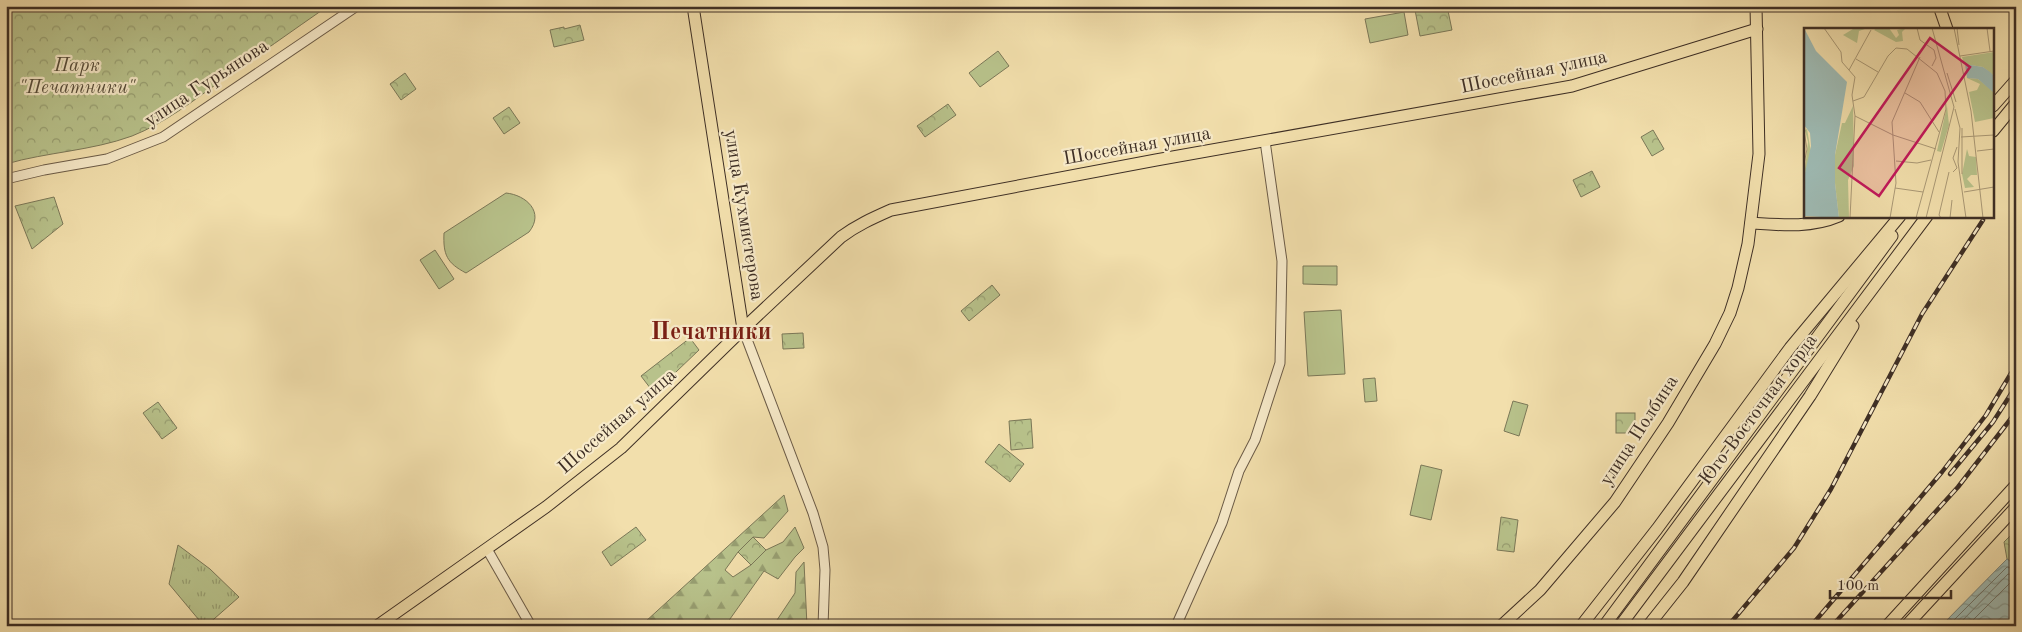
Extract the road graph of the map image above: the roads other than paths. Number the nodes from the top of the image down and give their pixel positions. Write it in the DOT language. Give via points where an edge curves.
graph roads {
  1 [pos="357,6"];
  2 [pos="693,6"];
  3 [pos="1756,6"];
  4 [pos="1939,6"];
  5 [pos="1947,28"];
  6 [pos="1757,29"];
  7 [pos="2016,80"];
  8 [pos="2016,103"];
  9 [pos="1994,105"];
  10 [pos="1994,130"];
  11 [pos="1265,141"];
  12 [pos="6,179"];
  13 [pos="1834,218"];
  14 [pos="1898,218"];
  15 [pos="1905,218"];
  16 [pos="1926,218"];
  17 [pos="1751,223"];
  18 [pos="1885,273"];
  19 [pos="743,329"];
  20 [pos="2016,486"];
  21 [pos="2016,508"];
  22 [pos="487,549"];
  23 [pos="377,626"];
  24 [pos="531,626"];
  25 [pos="823,626"];
  26 [pos="1176,626"];
  27 [pos="1502,626"];
  28 [pos="1581,626"];
  29 [pos="1604,626"];
  30 [pos="1620,626"];
  31 [pos="1648,626"];
  32 [pos="1887,626"];
  33 [pos="1906,626"];
  1 -- 12 [label="street, улица Гурьянова" via="163,137 107,159"];
  2 -- 19 [label="main road, улица Кухмистерова"];
  3 -- 6 [label="main road"];
  4 -- 5 [label="main road"];
  6 -- 11 [label="main road, Шоссейная улица" via="1572,86"];
  6 -- 17 [label="main road" via="1760,154"];
  7 -- 9 [label="main road"];
  8 -- 10 [label="main road"];
  11 -- 19 [label="main road, Шоссейная улица" via="891,210 854,227"];
  11 -- 26 [label="street" via="1282,261 1280,363 1255,440 1239,471 1222,523"];
  13 -- 17 [label="main road" via="1808,225"];
  14 -- 28 [label="main road" via="1790,348"];
  15 -- 29 [label="main road, Юго-Восточная хорда"];
  16 -- 18 [label="main road, Юго-Восточная хорда"];
  17 -- 27 [label="main road, улица Полбина" via="1730,313 1668,423 1615,502 1583,542"];
  18 -- 30 [label="main road, Юго-Восточная хорда"];
  18 -- 31 [label="main road" via="1810,396 1683,582"];
  19 -- 22 [label="main road, Шоссейная улица" via="621,448"];
  19 -- 25 [label="street, улица Кухмистерова" via="823,547"];
  20 -- 32 [label="main road"];
  21 -- 33 [label="main road"];
  22 -- 23 [label="main road, Шоссейная улица"];
  22 -- 24 [label="street"];
}
